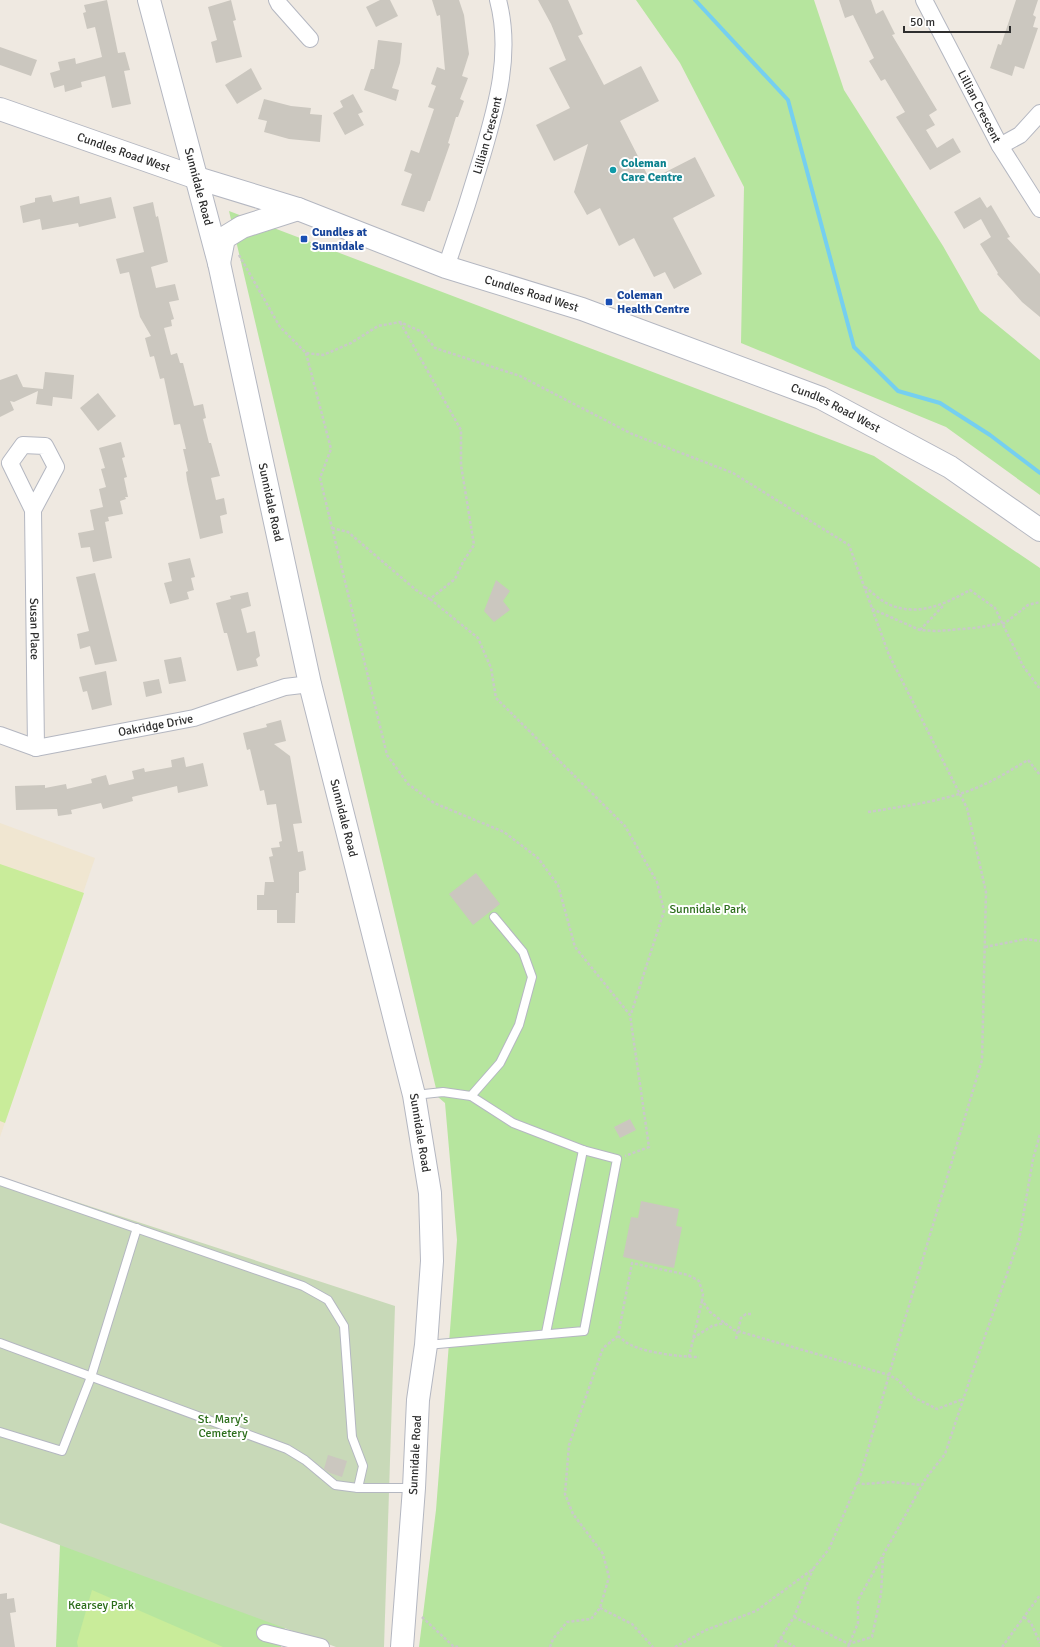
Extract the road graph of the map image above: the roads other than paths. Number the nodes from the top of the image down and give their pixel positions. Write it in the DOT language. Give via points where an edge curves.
graph roads {
  1 [pos="149,0"];
  2 [pos="277,0"];
  3 [pos="498,0"];
  4 [pos="924,0"];
  5 [pos="310,39"];
  6 [pos="0,109"];
  7 [pos="1040,113"];
  8 [pos="1000,146"];
  9 [pos="197,178"];
  10 [pos="298,209"];
  11 [pos="1040,209"];
  12 [pos="218,263"];
  13 [pos="446,267"];
  14 [pos="33,510"];
  15 [pos="1040,530"];
  16 [pos="310,684"];
  17 [pos="0,735"];
  18 [pos="36,748"];
  19 [pos="494,917"];
  20 [pos="414,1095"];
  21 [pos="471,1096"];
  22 [pos="583,1150"];
  23 [pos="0,1181"];
  24 [pos="137,1228"];
  25 [pos="546,1333"];
  26 [pos="0,1343"];
  27 [pos="426,1345"];
  28 [pos="91,1377"];
  29 [pos="0,1432"];
  30 [pos="358,1488"];
  31 [pos="414,1488"];
  32 [pos="265,1633"];
  33 [pos="321,1647"];
  34 [pos="402,1647"];
  1 -- 9 [label="main road, Sunnidale Road"];
  2 -- 5 [label="street"];
  3 -- 13 [label="street, Lillian Crescent" via="505,48 499,99"];
  4 -- 8 [label="street, Lillian Crescent"];
  6 -- 9 [label="main road, Cundles Road West"];
  7 -- 8 [label="street" via="1020,135"];
  8 -- 11 [label="street, Lillian Crescent"];
  9 -- 10 [label="main road, Cundles Road West"];
  9 -- 12 [label="main road, Sunnidale Road"];
  10 -- 12 [label="main road" via="242,227 224,238"];
  10 -- 13 [label="main road, Cundles Road West"];
  12 -- 16 [label="main road, Sunnidale Road"];
  13 -- 15 [label="main road, Cundles Road West" via="582,309 821,398 950,467"];
  14 -- 18 [label="street, Susan Place"];
  16 -- 18 [label="street, Oakridge Drive" via="285,687 194,718"];
  16 -- 20 [label="main road, Sunnidale Road"];
  17 -- 18 [label="street"];
  19 -- 21 [label="lane" via="523,952 532,977 519,1025 500,1063"];
  20 -- 21 [label="lane" via="443,1092"];
  20 -- 27 [label="main road, Sunnidale Road" via="430,1193 432,1261"];
  21 -- 22 [label="lane" via="513,1123"];
  22 -- 25 [label="lane"];
  22 -- 25 [label="lane" via="617,1159 584,1331"];
  23 -- 24 [label="lane"];
  24 -- 28 [label="lane"];
  24 -- 30 [label="lane" via="303,1286 328,1300 344,1326 352,1437 363,1466"];
  25 -- 27 [label="lane"];
  26 -- 28 [label="lane"];
  27 -- 31 [label="main road, Sunnidale Road" via="418,1400"];
  28 -- 29 [label="lane" via="62,1451"];
  28 -- 30 [label="lane" via="287,1449 305,1460 335,1486"];
  30 -- 31 [label="lane"];
  31 -- 34 [label="main road, Sunnidale Road"];
  32 -- 33 [label="street"];
}
